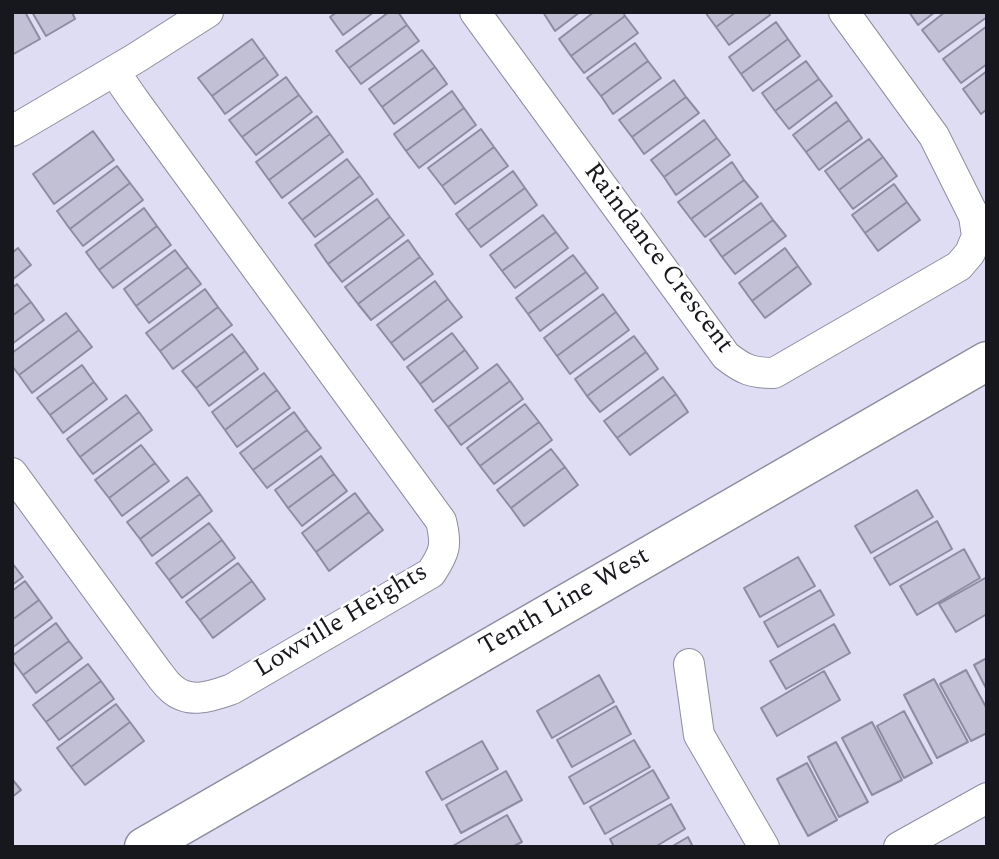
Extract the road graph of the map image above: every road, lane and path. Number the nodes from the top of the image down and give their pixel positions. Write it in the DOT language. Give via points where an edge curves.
graph roads {
  1 [pos="208,12"];
  2 [pos="475,12"];
  3 [pos="844,12"];
  4 [pos="114,71"];
  5 [pos="12,131"];
  6 [pos="987,361"];
  7 [pos="12,473"];
  8 [pos="689,664"];
  9 [pos="987,798"];
  10 [pos="144,847"];
  11 [pos="764,847"];
  12 [pos="899,847"];
  1 -- 4 [label="street"];
  2 -- 3 [label="street, Raindance Crescent" via="726,356 756,373 774,373 960,266 977,236 974,216 934,136"];
  4 -- 5 [label="street"];
  4 -- 7 [label="street, Lowville Heights" via="441,521 445,539 441,559 431,573 232,689 206,698 190,697 172,690 156,670"];
  6 -- 10 [label="street, Tenth Line West"];
  8 -- 11 [label="street" via="699,735"];
  9 -- 12 [label="street"];
}
